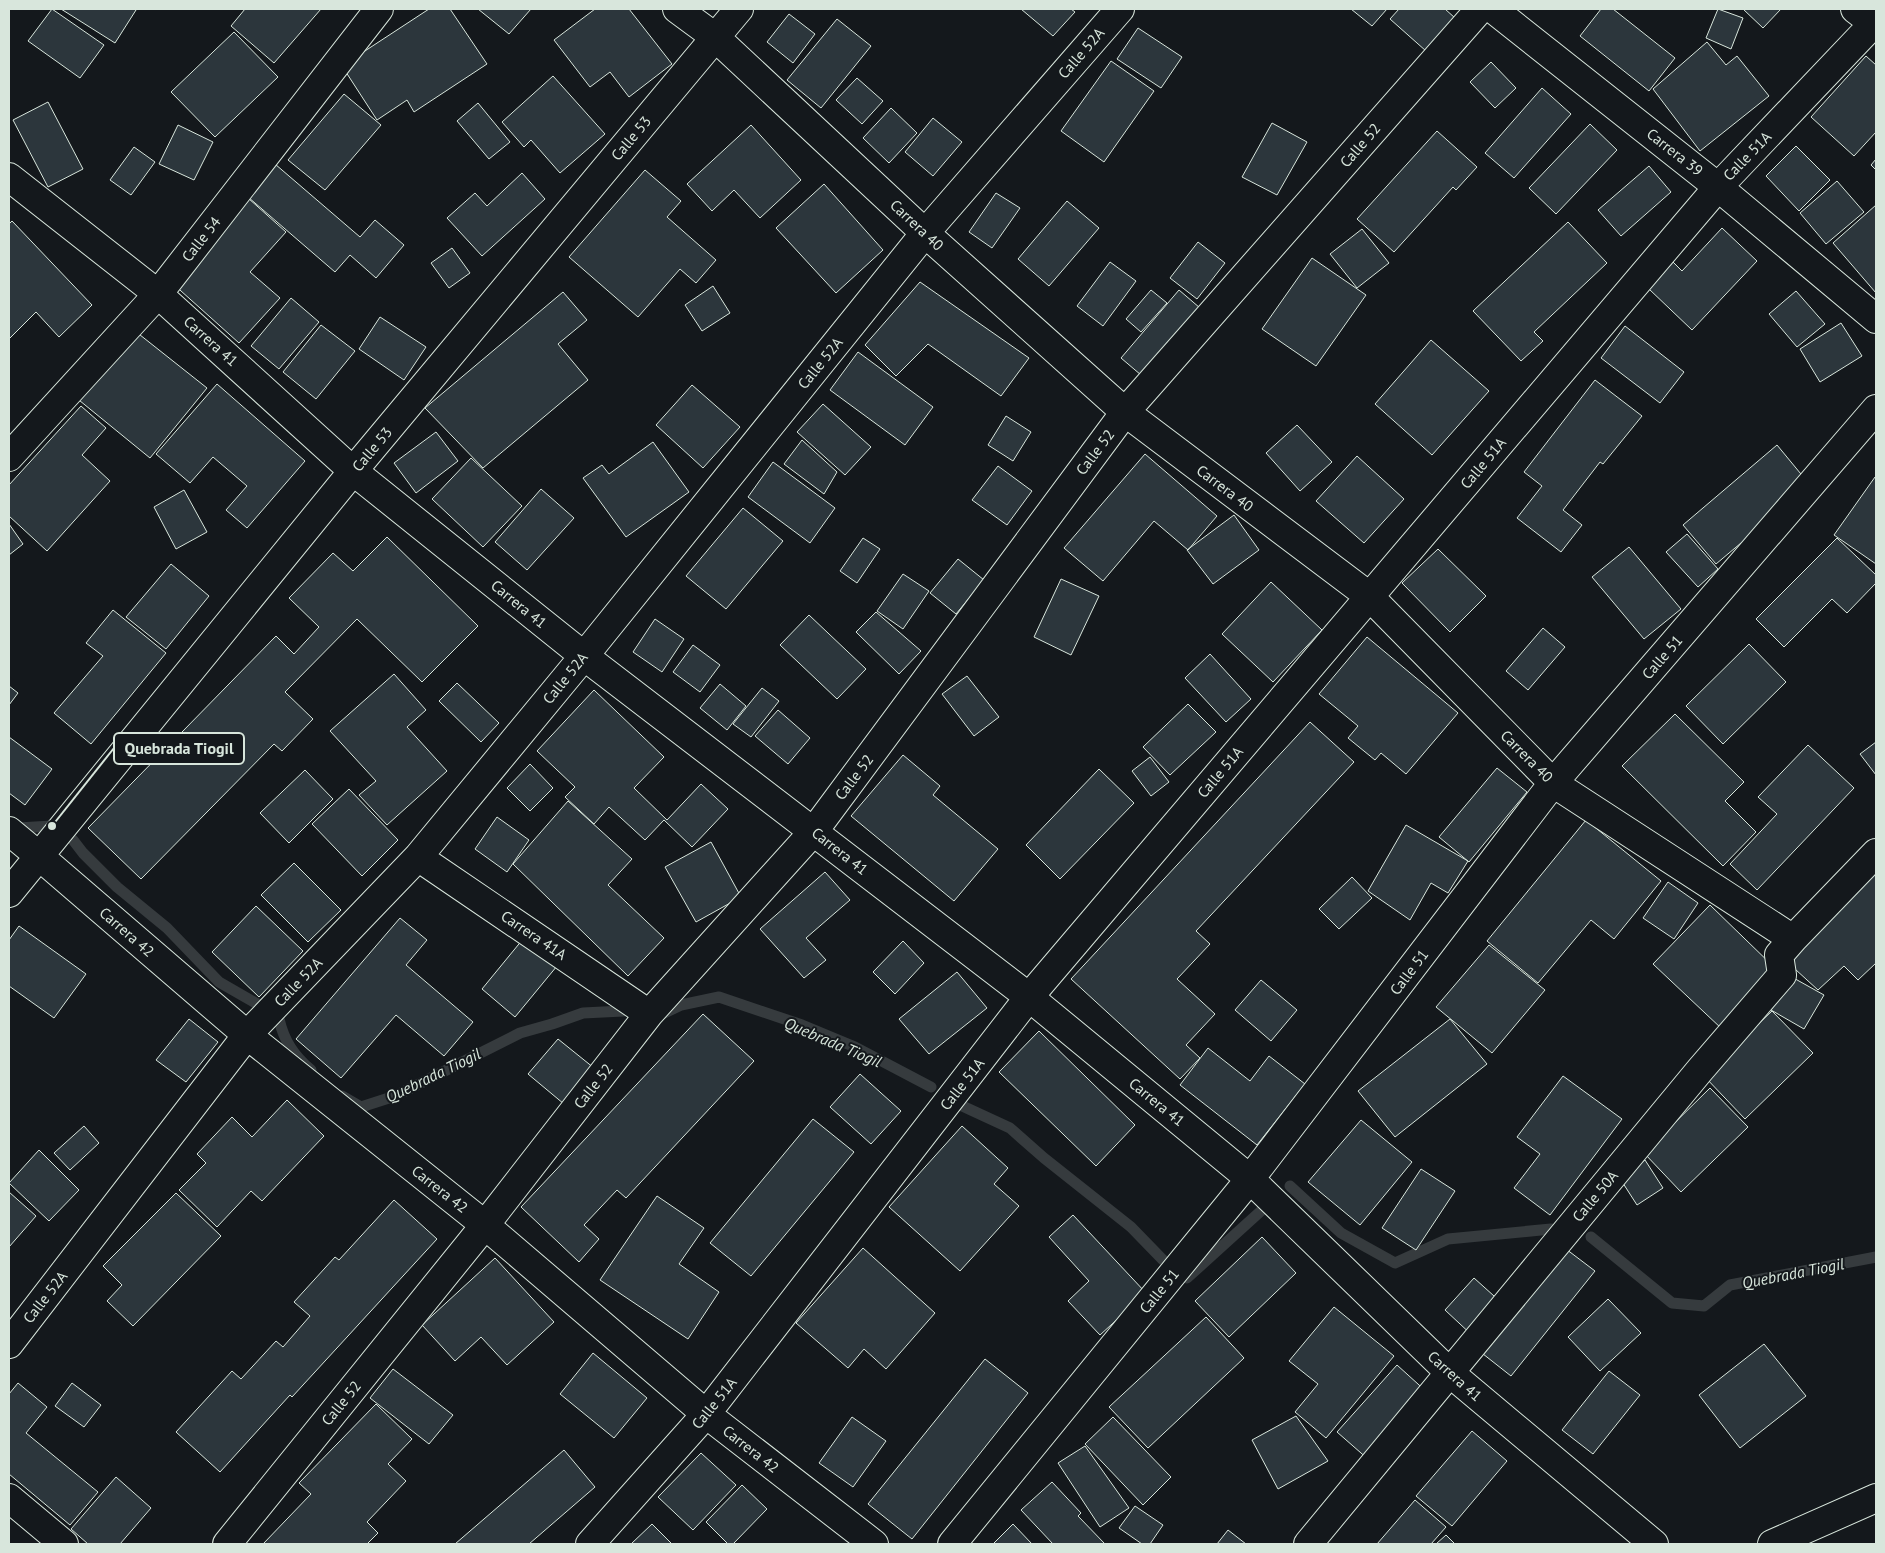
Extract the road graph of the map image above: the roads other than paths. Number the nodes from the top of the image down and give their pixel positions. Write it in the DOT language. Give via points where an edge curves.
graph roads {
  1 [pos="379,9"];
  2 [pos="677,9"];
  3 [pos="739,9"];
  4 [pos="1120,9"];
  5 [pos="1480,9"];
  6 [pos="1493,9"];
  7 [pos="1870,20"];
  8 [pos="715,37"];
  9 [pos="9,177"];
  10 [pos="1718,187"];
  11 [pos="925,233"];
  12 [pos="158,294"];
  13 [pos="1876,318"];
  14 [pos="1876,409"];
  15 [pos="1125,412"];
  16 [pos="9,457"];
  17 [pos="353,471"];
  18 [pos="1369,596"];
  19 [pos="584,656"];
  20 [pos="1553,783"];
  21 [pos="9,831"];
  22 [pos="814,831"];
  23 [pos="1876,853"];
  24 [pos="40,856"];
  25 [pos="418,857"];
  26 [pos="9,893"];
  27 [pos="1793,939"];
  28 [pos="1029,997"];
  29 [pos="649,1014"];
  30 [pos="247,1035"];
  31 [pos="1250,1179"];
  32 [pos="485,1225"];
  33 [pos="9,1344"];
  34 [pos="1450,1373"];
  35 [pos="706,1414"];
  36 [pos="9,1498"];
  37 [pos="1876,1498"];
  38 [pos="64,1544"];
  39 [pos="227,1544"];
  40 [pos="590,1544"];
  41 [pos="874,1544"];
  42 [pos="952,1544"];
  43 [pos="1308,1544"];
  44 [pos="1654,1544"];
  45 [pos="1772,1544"];
  1 -- 12 [label="street, Calle 54"];
  2 -- 8 [label="street, Carrera 40"];
  3 -- 8 [label="street, Calle 53"];
  4 -- 11 [label="street, Calle 52A"];
  5 -- 15 [label="street, Calle 52"];
  6 -- 10 [label="street, Carrera 39"];
  7 -- 10 [label="street, Calle 51A"];
  8 -- 11 [label="street, Carrera 40"];
  8 -- 17 [label="street, Calle 53"];
  9 -- 12 [label="street, Carrera 41"];
  10 -- 13 [label="street, Carrera 39"];
  10 -- 18 [label="street, Calle 51A"];
  11 -- 15 [label="street, Carrera 40"];
  11 -- 19 [label="street, Calle 52A"];
  12 -- 16 [label="street, Calle 54"];
  12 -- 17 [label="street, Carrera 41"];
  14 -- 20 [label="street, Calle 51"];
  15 -- 18 [label="street, Carrera 40"];
  15 -- 22 [label="street, Calle 52"];
  17 -- 19 [label="street, Carrera 41"];
  17 -- 24 [label="street, Calle 53"];
  18 -- 20 [label="street, Carrera 40"];
  18 -- 28 [label="street, Calle 51A"];
  19 -- 22 [label="street, Carrera 41"];
  19 -- 25 [label="street, Calle 52A"];
  20 -- 27 [label="street, Carrera 40"];
  20 -- 31 [label="street, Calle 51"];
  21 -- 24 [label="street, Carrera 42"];
  22 -- 28 [label="street, Carrera 41"];
  22 -- 29 [label="street, Calle 52"];
  23 -- 27 [label="street, Calle 50A"];
  24 -- 26 [label="street, Calle 53"];
  24 -- 30 [label="street, Carrera 42"];
  25 -- 29 [label="street, Carrera 41A"];
  25 -- 30 [label="street, Calle 52A"];
  27 -- 34 [label="street, Calle 50A" via="1780,955 1782,975"];
  28 -- 31 [label="street, Carrera 41"];
  28 -- 35 [label="street, Calle 51A"];
  29 -- 32 [label="street, Calle 52"];
  30 -- 32 [label="street, Carrera 42"];
  30 -- 33 [label="street, Calle 52A"];
  31 -- 34 [label="street, Carrera 41"];
  31 -- 42 [label="street, Calle 51"];
  32 -- 35 [label="street, Carrera 42"];
  32 -- 39 [label="street, Calle 52"];
  34 -- 43 [label="street, Calle 50A"];
  34 -- 44 [label="street, Carrera 41"];
  35 -- 40 [label="street, Calle 51A"];
  35 -- 41 [label="street, Carrera 42"];
  36 -- 38 [label="street"];
  37 -- 45 [label="street"];
}
